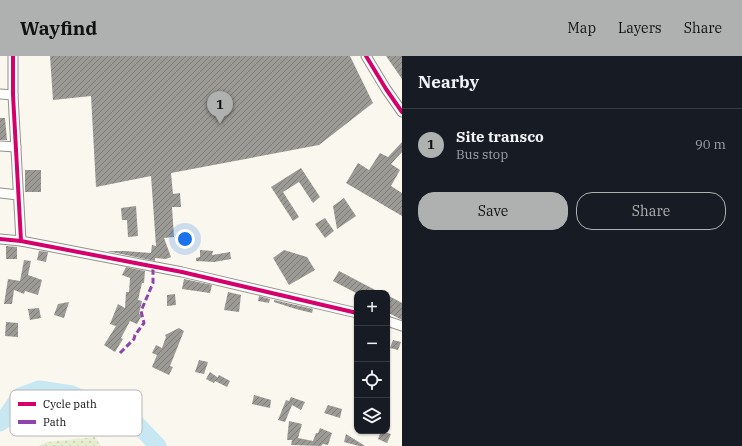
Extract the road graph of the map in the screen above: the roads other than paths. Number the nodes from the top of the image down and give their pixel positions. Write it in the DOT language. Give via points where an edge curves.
graph roads {
  1 [pos="12,56"];
  2 [pos="370,58"];
  3 [pos="0,94"];
  4 [pos="13,95"];
  5 [pos="402,112"];
  6 [pos="0,146"];
  7 [pos="16,147"];
  8 [pos="0,193"];
  9 [pos="18,195"];
  10 [pos="0,239"];
  11 [pos="20,241"];
  12 [pos="354,312"];
  13 [pos="390,322"];
  14 [pos="402,326"];
  1 -- 4 [label="street"];
  2 -- 5 [label="street" via="386,89"];
  3 -- 4 [label="street"];
  4 -- 7 [label="street"];
  6 -- 7 [label="street"];
  7 -- 9 [label="street"];
  8 -- 9 [label="street"];
  9 -- 11 [label="street"];
  10 -- 11 [label="street"];
  11 -- 12 [label="street" via="182,272"];
  13 -- 14 [label="street"];
}
